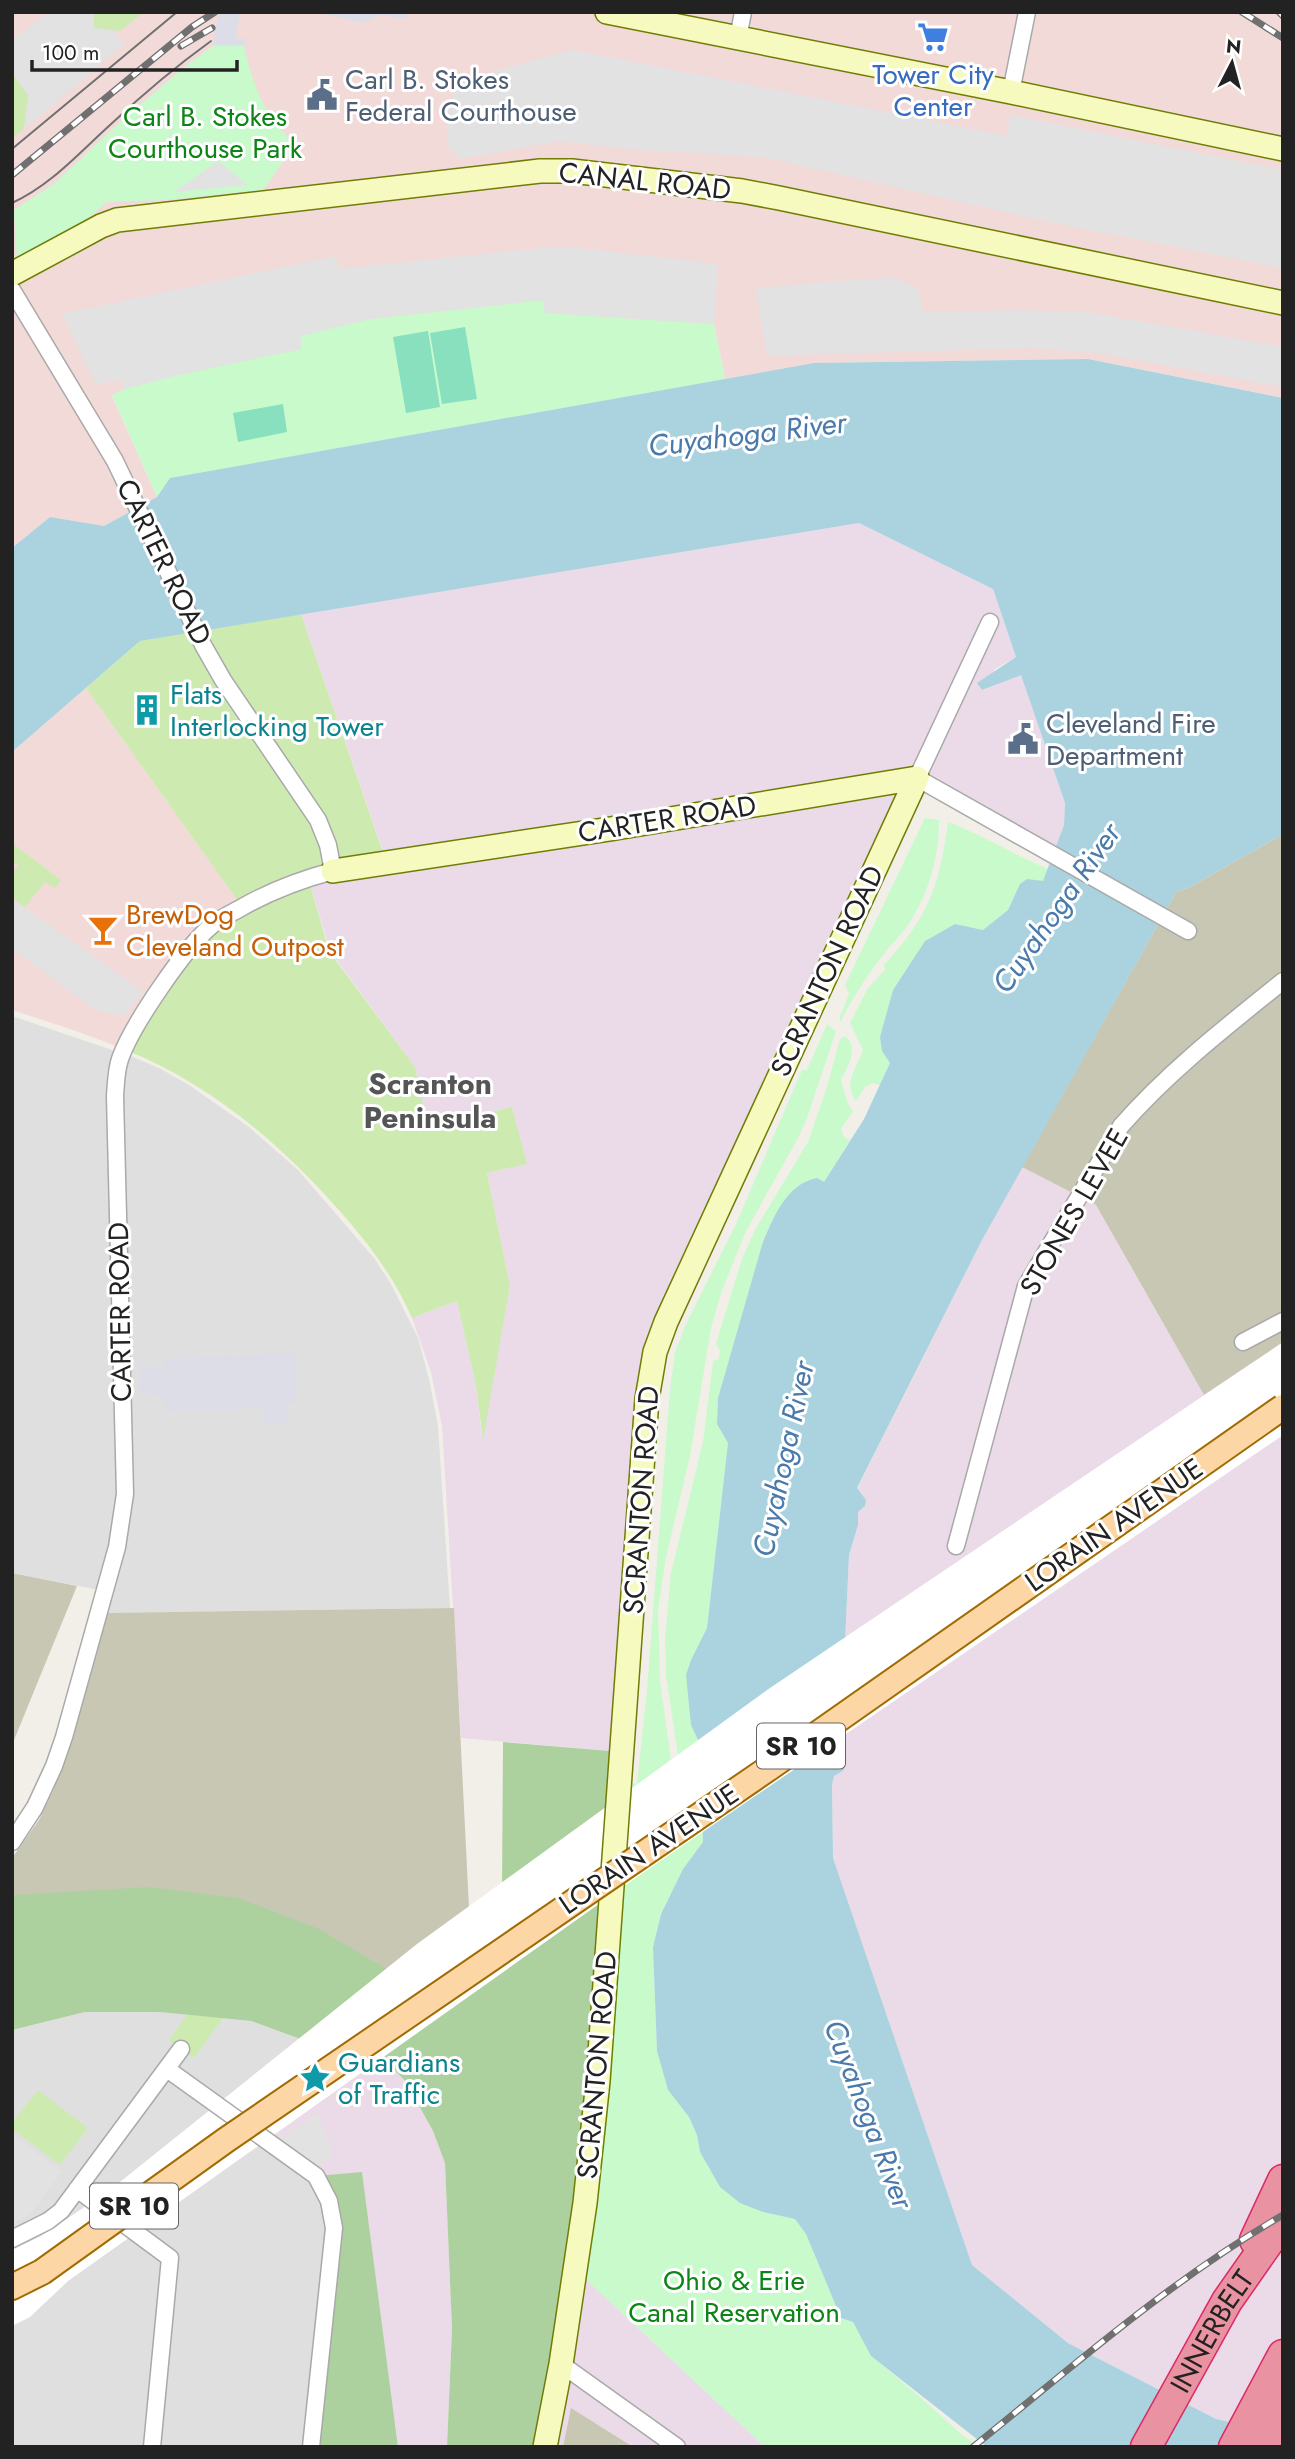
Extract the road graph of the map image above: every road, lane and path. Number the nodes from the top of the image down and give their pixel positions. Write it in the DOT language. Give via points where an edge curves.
graph roads {
  1 [pos="607,12"];
  2 [pos="743,12"];
  3 [pos="1027,12"];
  4 [pos="738,38"];
  5 [pos="1010,92"];
  6 [pos="1283,149"];
  7 [pos="12,274"];
  8 [pos="12,290"];
  9 [pos="1283,303"];
  10 [pos="990,622"];
  11 [pos="917,778"];
  12 [pos="333,871"];
  13 [pos="1188,931"];
  14 [pos="1283,981"];
  15 [pos="1283,1321"];
  16 [pos="1243,1342"];
  17 [pos="1283,1407"];
  18 [pos="956,1546"];
  19 [pos="12,1842"];
  20 [pos="181,2049"];
  21 [pos="167,2069"];
  22 [pos="1283,2180"];
  23 [pos="77,2189"];
  24 [pos="1283,2221"];
  25 [pos="12,2239"];
  26 [pos="12,2287"];
  27 [pos="1227,2301"];
  28 [pos="1283,2355"];
  29 [pos="561,2364"];
  30 [pos="1283,2405"];
  31 [pos="152,2447"];
  32 [pos="311,2447"];
  33 [pos="545,2447"];
  34 [pos="677,2447"];
  35 [pos="1146,2447"];
  36 [pos="1234,2447"];
  37 [pos="1263,2447"];
  1 -- 4 [label="street"];
  2 -- 4 [label="street"];
  3 -- 5 [label="street"];
  4 -- 5 [label="street"];
  5 -- 6 [label="street"];
  7 -- 9 [label="street, CANAL ROAD" via="117,220 572,171 767,195"];
  8 -- 12 [label="street, CARTER ROAD" via="115,461 223,680 318,820"];
  10 -- 11 [label="street, SCRANTON ROAD"];
  11 -- 12 [label="street, CARTER ROAD"];
  11 -- 13 [label="street"];
  11 -- 29 [label="street, SCRANTON ROAD" via="655,1352 647,1399 598,2081"];
  12 -- 19 [label="street, CARTER ROAD" via="268,892 212,925 147,1008 120,1058 115,1096 123,1518 61,1746 35,1807"];
  14 -- 18 [label="street, STONES LEVEE" via="1121,1126 1026,1286"];
  15 -- 16 [label="street"];
  17 -- 26 [label="main road, LORAIN AVENUE / SR 10, bridge" via="42,2272"];
  20 -- 21 [label="street"];
  21 -- 23 [label="street"];
  21 -- 32 [label="street" via="316,2176 329,2202 334,2228"];
  22 -- 27 [label="highway"];
  23 -- 25 [label="street" via="61,2211"];
  23 -- 31 [label="street" via="170,2258"];
  24 -- 27 [label="highway, INNERBELT"];
  27 -- 35 [label="highway, INNERBELT"];
  28 -- 36 [label="highway"];
  29 -- 33 [label="street, SCRANTON ROAD"];
  29 -- 34 [label="street"];
  30 -- 37 [label="highway"];
}
